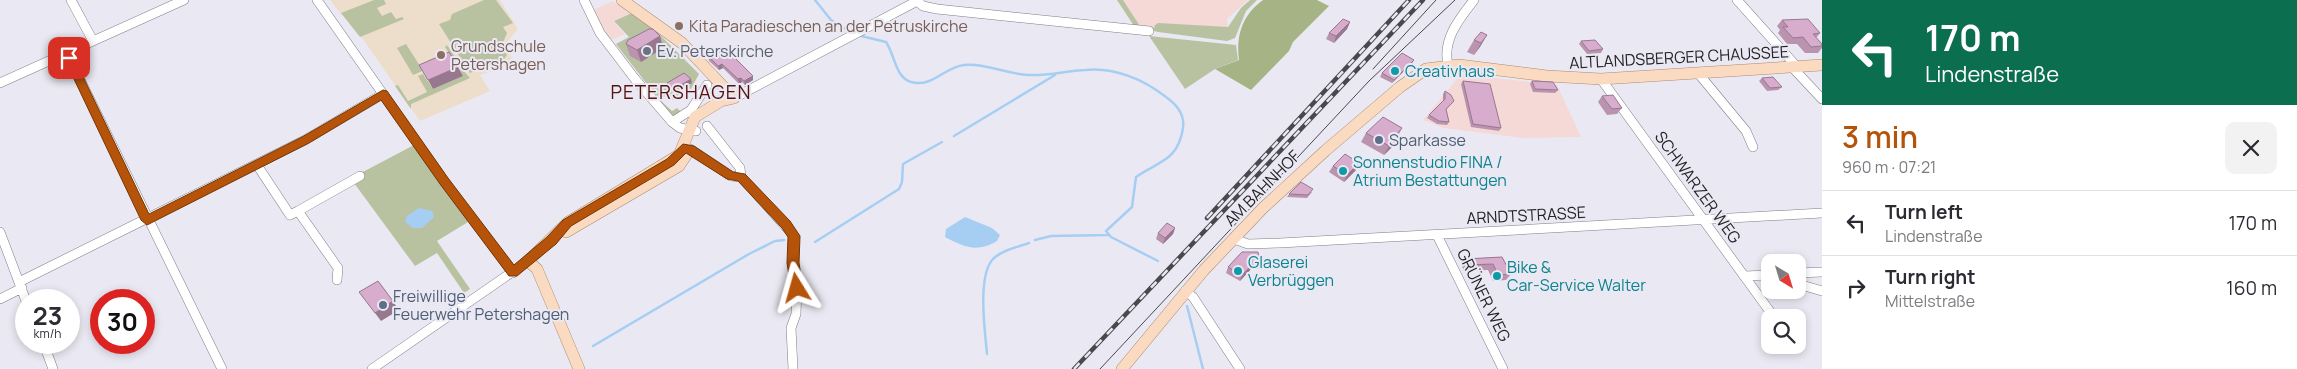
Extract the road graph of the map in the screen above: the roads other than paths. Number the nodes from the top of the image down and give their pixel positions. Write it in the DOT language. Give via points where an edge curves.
graph roads {
  1 [pos="72,0"];
  2 [pos="184,0"];
  3 [pos="316,0"];
  4 [pos="584,0"];
  5 [pos="622,0"];
  6 [pos="1474,0"];
  7 [pos="1737,0"];
  8 [pos="918,1"];
  9 [pos="1148,30"];
  10 [pos="93,41"];
  11 [pos="67,53"];
  12 [pos="1448,65"];
  13 [pos="1822,65"];
  14 [pos="1795,67"];
  15 [pos="1698,73"];
  16 [pos="1600,79"];
  17 [pos="0,83"];
  18 [pos="707,85"];
  19 [pos="383,94"];
  20 [pos="734,98"];
  21 [pos="1822,99"];
  22 [pos="672,122"];
  23 [pos="707,126"];
  24 [pos="692,131"];
  25 [pos="1753,147"];
  26 [pos="686,149"];
  27 [pos="257,165"];
  28 [pos="360,176"];
  29 [pos="741,177"];
  30 [pos="298,211"];
  31 [pos="1822,213"];
  32 [pos="147,220"];
  33 [pos="1703,220"];
  34 [pos="0,232"];
  35 [pos="1437,235"];
  36 [pos="1234,239"];
  37 [pos="528,261"];
  38 [pos="1822,272"];
  39 [pos="513,273"];
  40 [pos="1806,273"];
  41 [pos="1761,275"];
  42 [pos="1744,276"];
  43 [pos="337,280"];
  44 [pos="20,285"];
  45 [pos="1806,286"];
  46 [pos="22,289"];
  47 [pos="1185,291"];
  48 [pos="1822,291"];
  49 [pos="0,299"];
  50 [pos="1768,309"];
  51 [pos="47,354"];
  52 [pos="53,369"];
  53 [pos="222,369"];
  54 [pos="372,369"];
  55 [pos="579,369"];
  56 [pos="793,369"];
  57 [pos="1122,369"];
  58 [pos="1240,369"];
  59 [pos="1504,369"];
  1 -- 10 [label="street"];
  2 -- 10 [label="street"];
  3 -- 19 [label="street"];
  4 -- 22 [label="street" via="601,34"];
  5 -- 20 [label="main road" via="682,43"];
  6 -- 12 [label="street" via="1458,21 1447,44 1444,54"];
  7 -- 14 [label="street"];
  8 -- 9 [label="street" via="922,6 937,9"];
  8 -- 20 [label="street"];
  10 -- 11 [label="street"];
  11 -- 17 [label="street"];
  11 -- 32 [label="street"];
  12 -- 16 [label="main road, ALTLANDSBERGER CHAUSSEE"];
  12 -- 36 [label="main road, AM BAHNHOF" via="1434,66 1419,73 1373,110 1283,188"];
  13 -- 14 [label="main road, ALTLANDSBERGER CHAUSSEE"];
  14 -- 15 [label="main road, ALTLANDSBERGER CHAUSSEE"];
  14 -- 21 [label="street"];
  15 -- 16 [label="main road, ALTLANDSBERGER CHAUSSEE"];
  15 -- 25 [label="street" via="1746,131"];
  16 -- 33 [label="street, SCHWARZER WEG"];
  18 -- 22 [label="street" via="691,110"];
  19 -- 27 [label="street" via="339,122"];
  19 -- 39 [label="street"];
  20 -- 24 [label="main road" via="704,118"];
  22 -- 24 [label="street"];
  23 -- 29 [label="street" via="740,168"];
  24 -- 26 [label="main road"];
  26 -- 29 [label="street" via="731,176"];
  26 -- 37 [label="main road" via="679,166 551,240"];
  27 -- 30 [label="street" via="290,215"];
  27 -- 32 [label="street"];
  28 -- 30 [label="street"];
  29 -- 56 [label="street" via="794,236 793,263 797,288 791,334"];
  30 -- 43 [label="street" via="338,268"];
  31 -- 33 [label="street, ARNDTSTRASSE"];
  32 -- 44 [label="street"];
  32 -- 53 [label="street"];
  33 -- 35 [label="street, ARNDTSTRASSE"];
  33 -- 42 [label="street, SCHWARZER WEG"];
  34 -- 44 [label="street"];
  35 -- 36 [label="street, ARNDTSTRASSE" via="1248,244"];
  35 -- 59 [label="street, GRÜNER WEG"];
  36 -- 47 [label="main road, AM BAHNHOF"];
  37 -- 39 [label="street"];
  37 -- 55 [label="main road" via="542,280"];
  38 -- 40 [label="street"];
  39 -- 54 [label="street"];
  41 -- 42 [label="street"];
  42 -- 50 [label="street, SCHWARZER WEG"];
  44 -- 46 [label="street"];
  44 -- 49 [label="street"];
  45 -- 48 [label="street"];
  47 -- 57 [label="main road, AM BAHNHOF"];
  47 -- 58 [label="street" via="1193,297"];
  51 -- 52 [label="street"];
}
